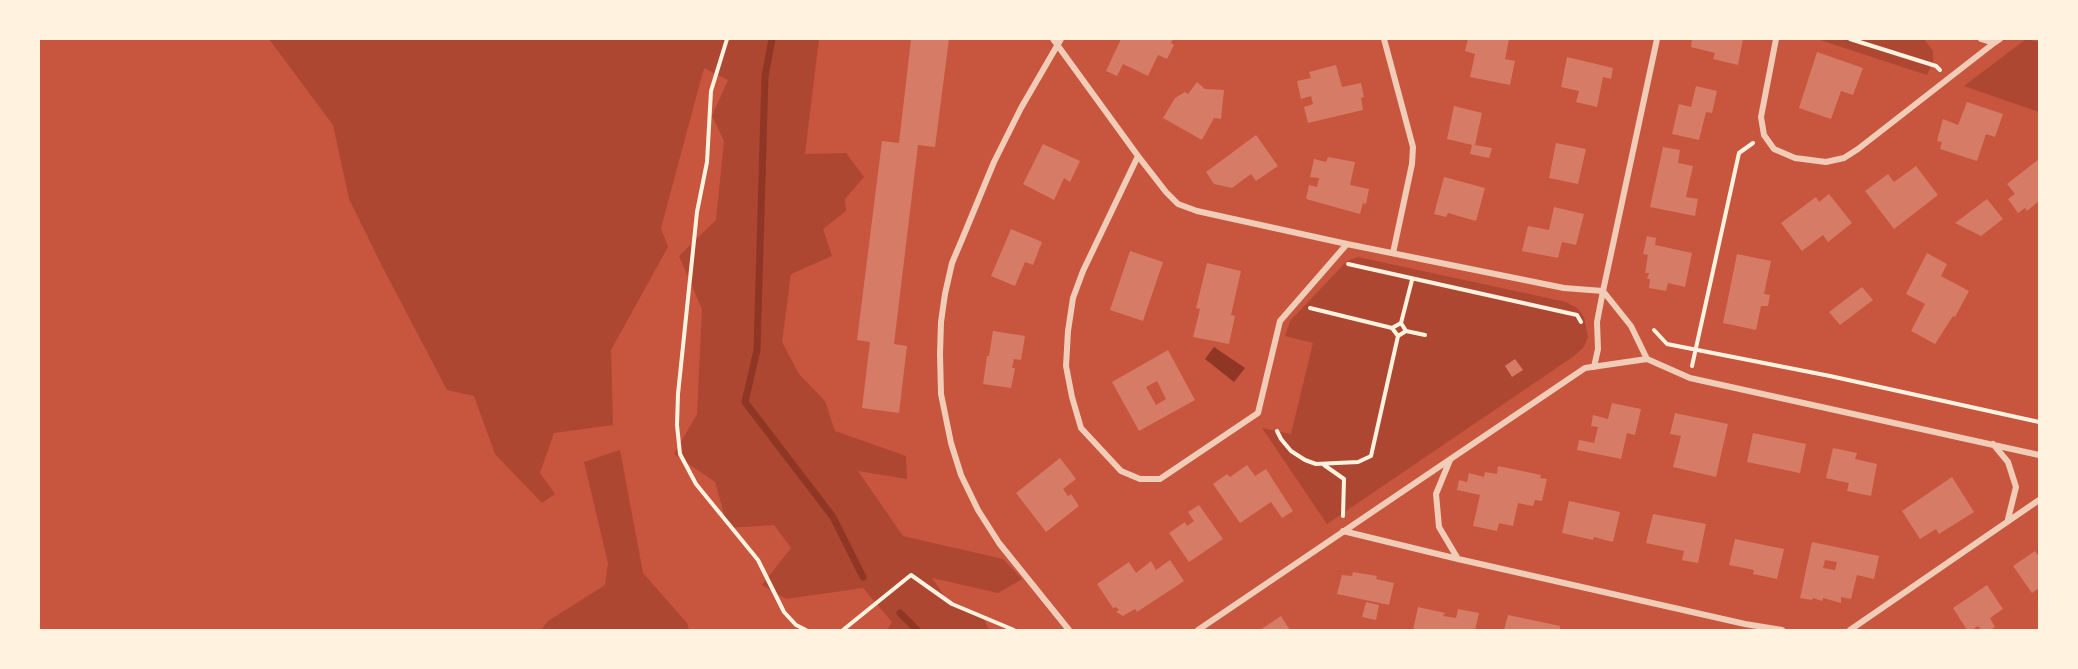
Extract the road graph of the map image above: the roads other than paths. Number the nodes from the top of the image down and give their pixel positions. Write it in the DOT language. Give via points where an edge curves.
graph roads {
  1 [pos="1384,39"];
  2 [pos="1657,39"];
  3 [pos="1776,39"];
  4 [pos="1981,39"];
  5 [pos="1057,41"];
  6 [pos="1997,41"];
  7 [pos="1138,156"];
  8 [pos="1347,244"];
  9 [pos="1394,253"];
  10 [pos="1603,291"];
  11 [pos="1647,358"];
  12 [pos="1594,367"];
  13 [pos="1992,444"];
  14 [pos="2039,455"];
  15 [pos="1450,460"];
  16 [pos="2039,500"];
  17 [pos="2008,520"];
  18 [pos="1343,531"];
  19 [pos="1458,559"];
  20 [pos="1745,624"];
  21 [pos="1069,630"];
  22 [pos="1198,630"];
  23 [pos="1751,630"];
  24 [pos="1782,630"];
  25 [pos="1850,630"];
  1 -- 9 [label="street" via="1413,147"];
  2 -- 10 [label="street"];
  3 -- 6 [label="street" via="1761,117 1764,135 1774,149 1795,158 1826,162 1844,158 1858,149"];
  4 -- 6 [label="street"];
  5 -- 7 [label="street"];
  5 -- 21 [label="street" via="994,162 956,254 945,294 939,354 941,393 951,443 978,510 999,543"];
  7 -- 8 [label="street" via="1178,204 1197,212"];
  7 -- 8 [label="street" via="1073,298 1066,366 1082,428 1121,471 1140,479 1160,479 1258,413 1280,321"];
  8 -- 9 [label="street"];
  9 -- 10 [label="street" via="1564,288"];
  10 -- 11 [label="street" via="1631,326"];
  10 -- 12 [label="street"];
  11 -- 12 [label="street"];
  11 -- 13 [label="street" via="1689,378"];
  12 -- 15 [label="street" via="1585,368"];
  13 -- 14 [label="street"];
  13 -- 17 [label="street" via="2008,462 2016,487"];
  15 -- 18 [label="street"];
  15 -- 19 [label="street" via="1436,494 1439,527"];
  16 -- 17 [label="street"];
  17 -- 25 [label="street"];
  18 -- 19 [label="street"];
  18 -- 22 [label="street"];
  19 -- 20 [label="street"];
  20 -- 23 [label="street"];
  20 -- 24 [label="street"];
}
